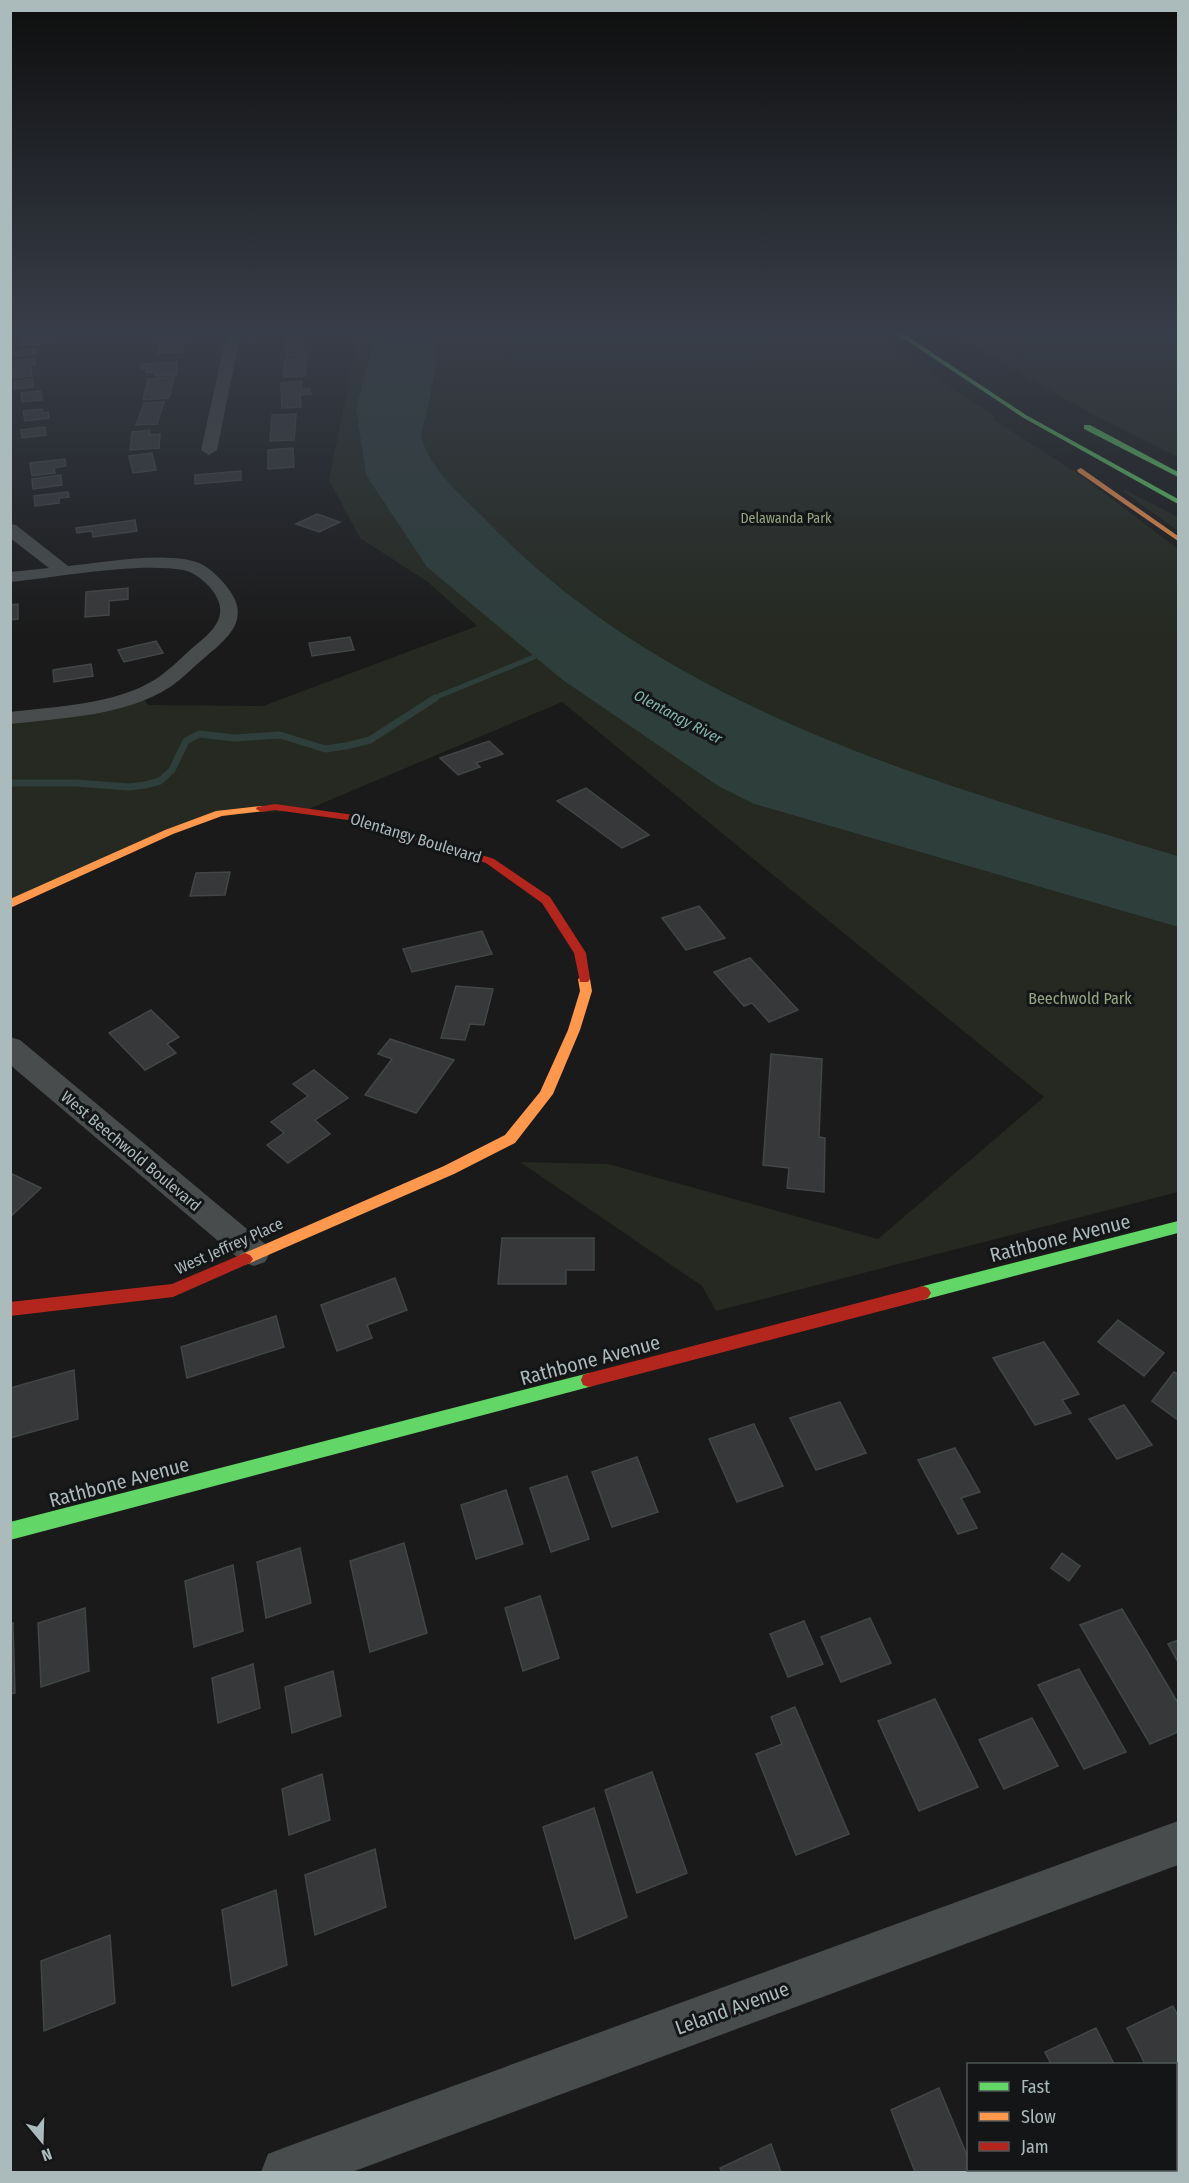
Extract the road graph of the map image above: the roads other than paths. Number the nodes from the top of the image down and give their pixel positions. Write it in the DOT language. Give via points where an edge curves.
graph roads {
  1 [pos="213,434"];
  2 [pos="1033,434"];
  3 [pos="1056,434"];
  4 [pos="1101,434"];
  5 [pos="210,450"];
  6 [pos="1054,450"];
  7 [pos="1071,462"];
  8 [pos="1174,473"];
  9 [pos="1179,502"];
  10 [pos="10,529"];
  11 [pos="1179,539"];
  12 [pos="63,570"];
  13 [pos="10,577"];
  14 [pos="10,717"];
  15 [pos="10,904"];
  16 [pos="10,1047"];
  17 [pos="449,1170"];
  18 [pos="1179,1227"];
  19 [pos="254,1253"];
  20 [pos="10,1309"];
  21 [pos="10,1531"];
  22 [pos="1179,1843"];
  23 [pos="286,2172"];
  1 -- 5 [label="street"];
  2 -- 6 [label="main road"];
  3 -- 9 [label="main road"];
  4 -- 8 [label="main road"];
  7 -- 11 [label="main road"];
  10 -- 12 [label="street"];
  12 -- 13 [label="street"];
  12 -- 14 [label="street" via="183,564 201,569 226,596 230,614 221,634 164,683 130,698 91,708"];
  15 -- 17 [label="main road, Olentangy Boulevard" via="220,813 275,807 357,818 490,861 546,900 580,953 586,991 546,1095 510,1139"];
  16 -- 19 [label="street, West Beechwold Boulevard"];
  17 -- 19 [label="main road, West Jeffrey Place"];
  18 -- 21 [label="main road, Rathbone Avenue"];
  19 -- 20 [label="main road, West Jeffrey Place" via="173,1290"];
  22 -- 23 [label="street, Leland Avenue"];
}
